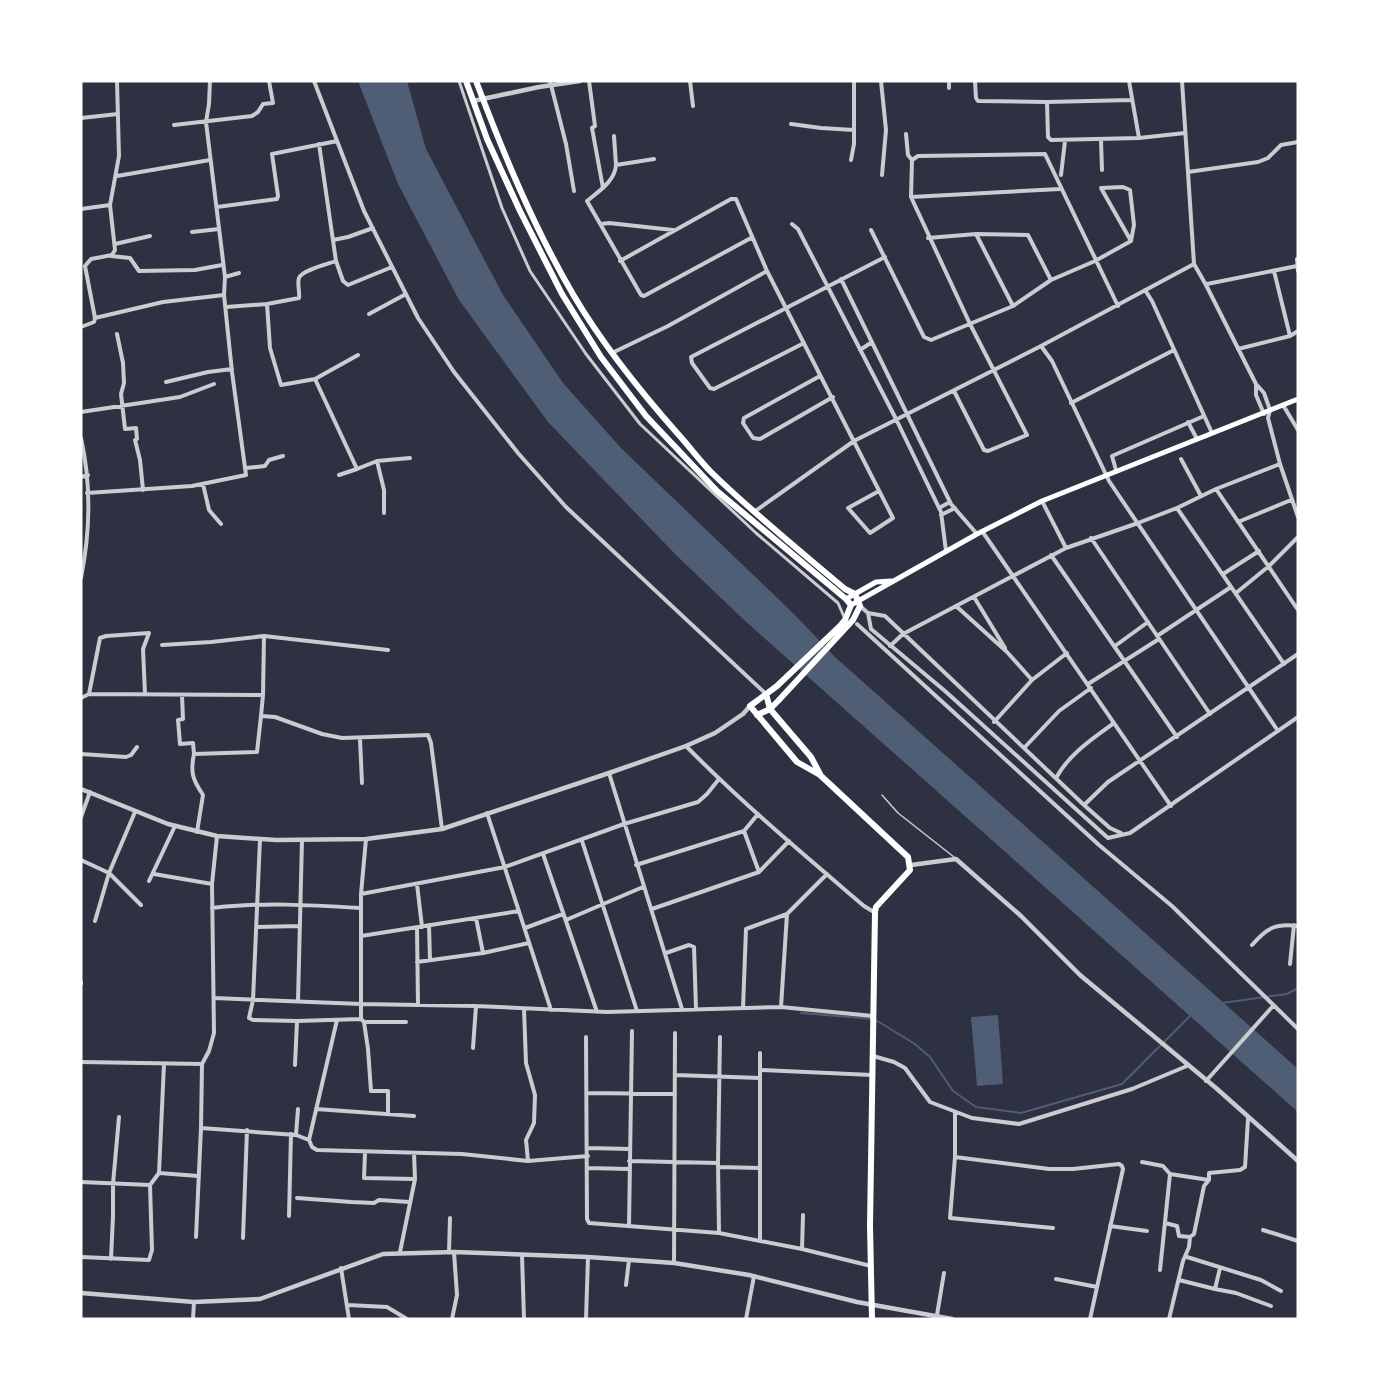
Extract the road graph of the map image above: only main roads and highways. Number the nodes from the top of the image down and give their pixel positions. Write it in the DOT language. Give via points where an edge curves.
graph roads {
  1 [pos="466,81"];
  2 [pos="476,81"];
  3 [pos="612,353"];
  4 [pos="601,357"];
  5 [pos="1298,399"];
  6 [pos="691,448"];
  7 [pos="682,456"];
  8 [pos="891,581"];
  9 [pos="855,594"];
  10 [pos="846,599"];
  11 [pos="859,604"];
  12 [pos="851,605"];
  13 [pos="842,628"];
  14 [pos="766,694"];
  15 [pos="770,709"];
  16 [pos="757,715"];
  17 [pos="820,775"];
  18 [pos="872,1319"];
  1 -- 4 [label="main road" via="520,212 562,294"];
  2 -- 3 [label="main road" via="540,231 574,296"];
  3 -- 4 [label="main road"];
  3 -- 6 [label="main road"];
  4 -- 7 [label="main road"];
  5 -- 8 [label="main road" via="1042,501"];
  6 -- 7 [label="main road"];
  6 -- 9 [label="main road" via="754,512"];
  7 -- 10 [label="main road" via="717,491"];
  8 -- 9 [label="main road" via="876,582"];
  8 -- 11 [label="main road"];
  9 -- 10 [label="main road"];
  9 -- 11 [label="main road"];
  10 -- 12 [label="main road"];
  11 -- 12 [label="main road"];
  11 -- 13 [label="main road" via="858,612"];
  12 -- 13 [label="main road"];
  13 -- 14 [label="main road"];
  13 -- 15 [label="main road"];
  14 -- 15 [label="main road"];
  14 -- 16 [label="main road" via="750,706"];
  15 -- 16 [label="main road"];
  15 -- 17 [label="main road" via="811,757"];
  16 -- 17 [label="main road" via="798,762"];
  17 -- 18 [label="main road" via="909,857 910,865 875,912"];
}
